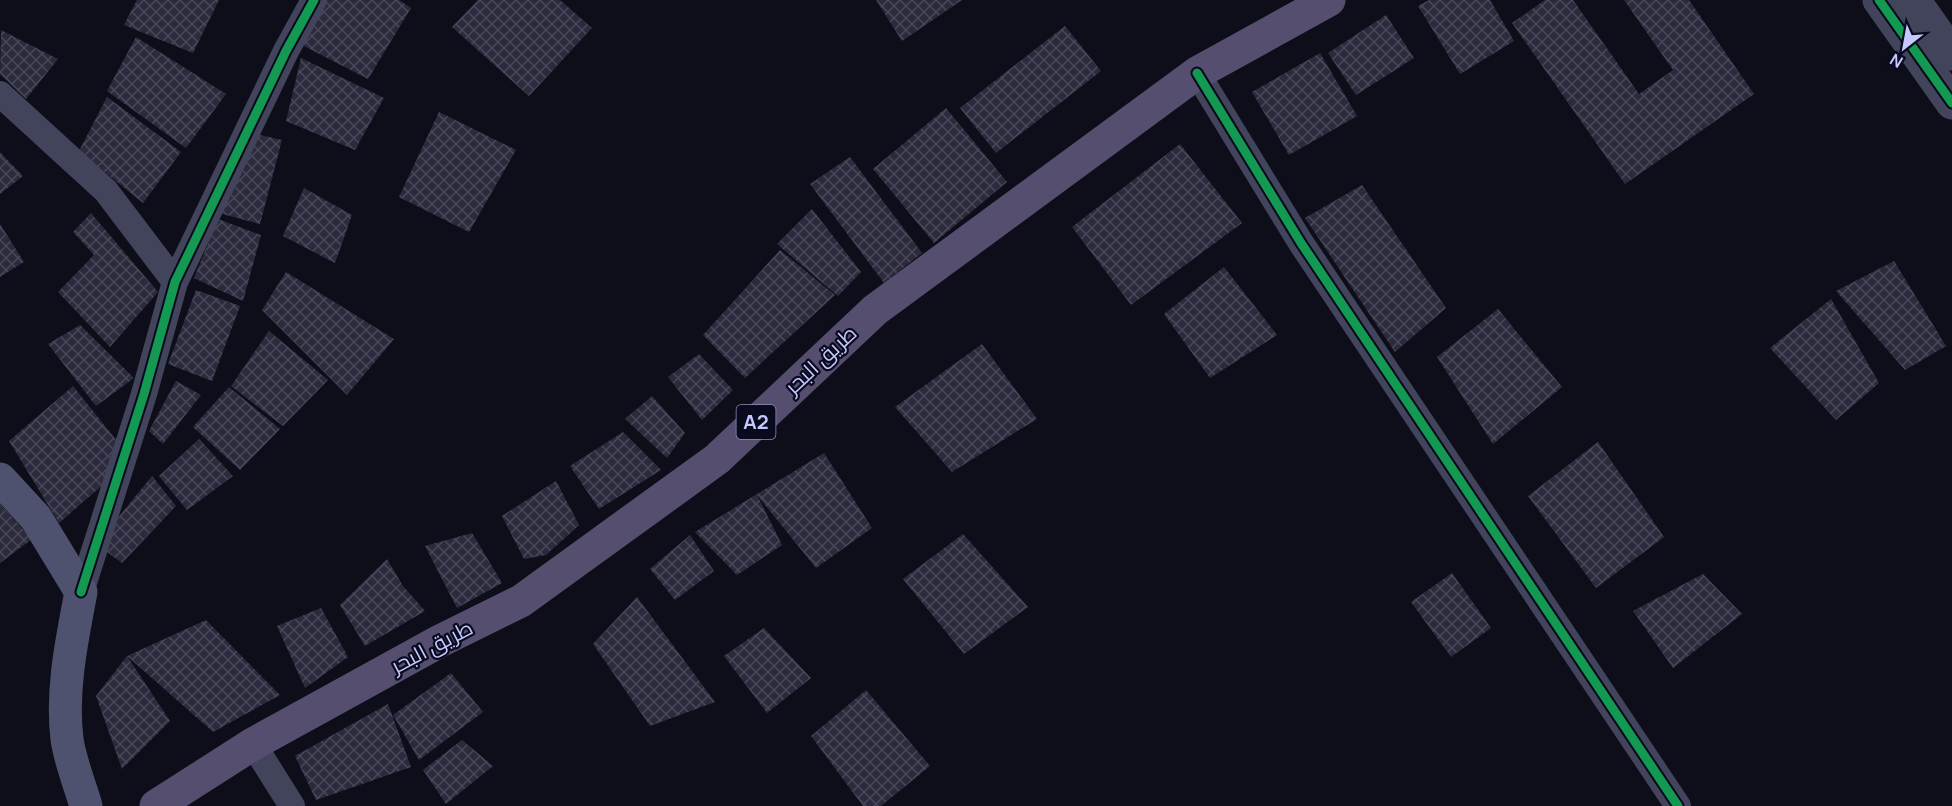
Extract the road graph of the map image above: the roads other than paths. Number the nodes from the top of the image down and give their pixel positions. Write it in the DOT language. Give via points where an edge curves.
graph roads {
  1 [pos="314,0"];
  2 [pos="1329,0"];
  3 [pos="1879,0"];
  4 [pos="1914,0"];
  5 [pos="1952,54"];
  6 [pos="1197,73"];
  7 [pos="0,94"];
  8 [pos="1952,103"];
  9 [pos="175,282"];
  10 [pos="0,479"];
  11 [pos="81,592"];
  12 [pos="253,744"];
  13 [pos="86,806"];
  14 [pos="156,806"];
  15 [pos="292,806"];
  16 [pos="1678,806"];
  1 -- 9 [label="street"];
  2 -- 6 [label="main road, طريق البحر / A2"];
  3 -- 8 [label="street"];
  4 -- 5 [label="street"];
  6 -- 12 [label="main road, طريق البحر / A2" via="875,310 717,459 521,601"];
  6 -- 16 [label="street" via="1301,243"];
  7 -- 9 [label="street" via="106,191"];
  9 -- 11 [label="street"];
  10 -- 11 [label="main road" via="36,518"];
  11 -- 13 [label="main road" via="65,706 67,741"];
  12 -- 14 [label="main road, طريق البحر / A2"];
  12 -- 15 [label="street"];
}
